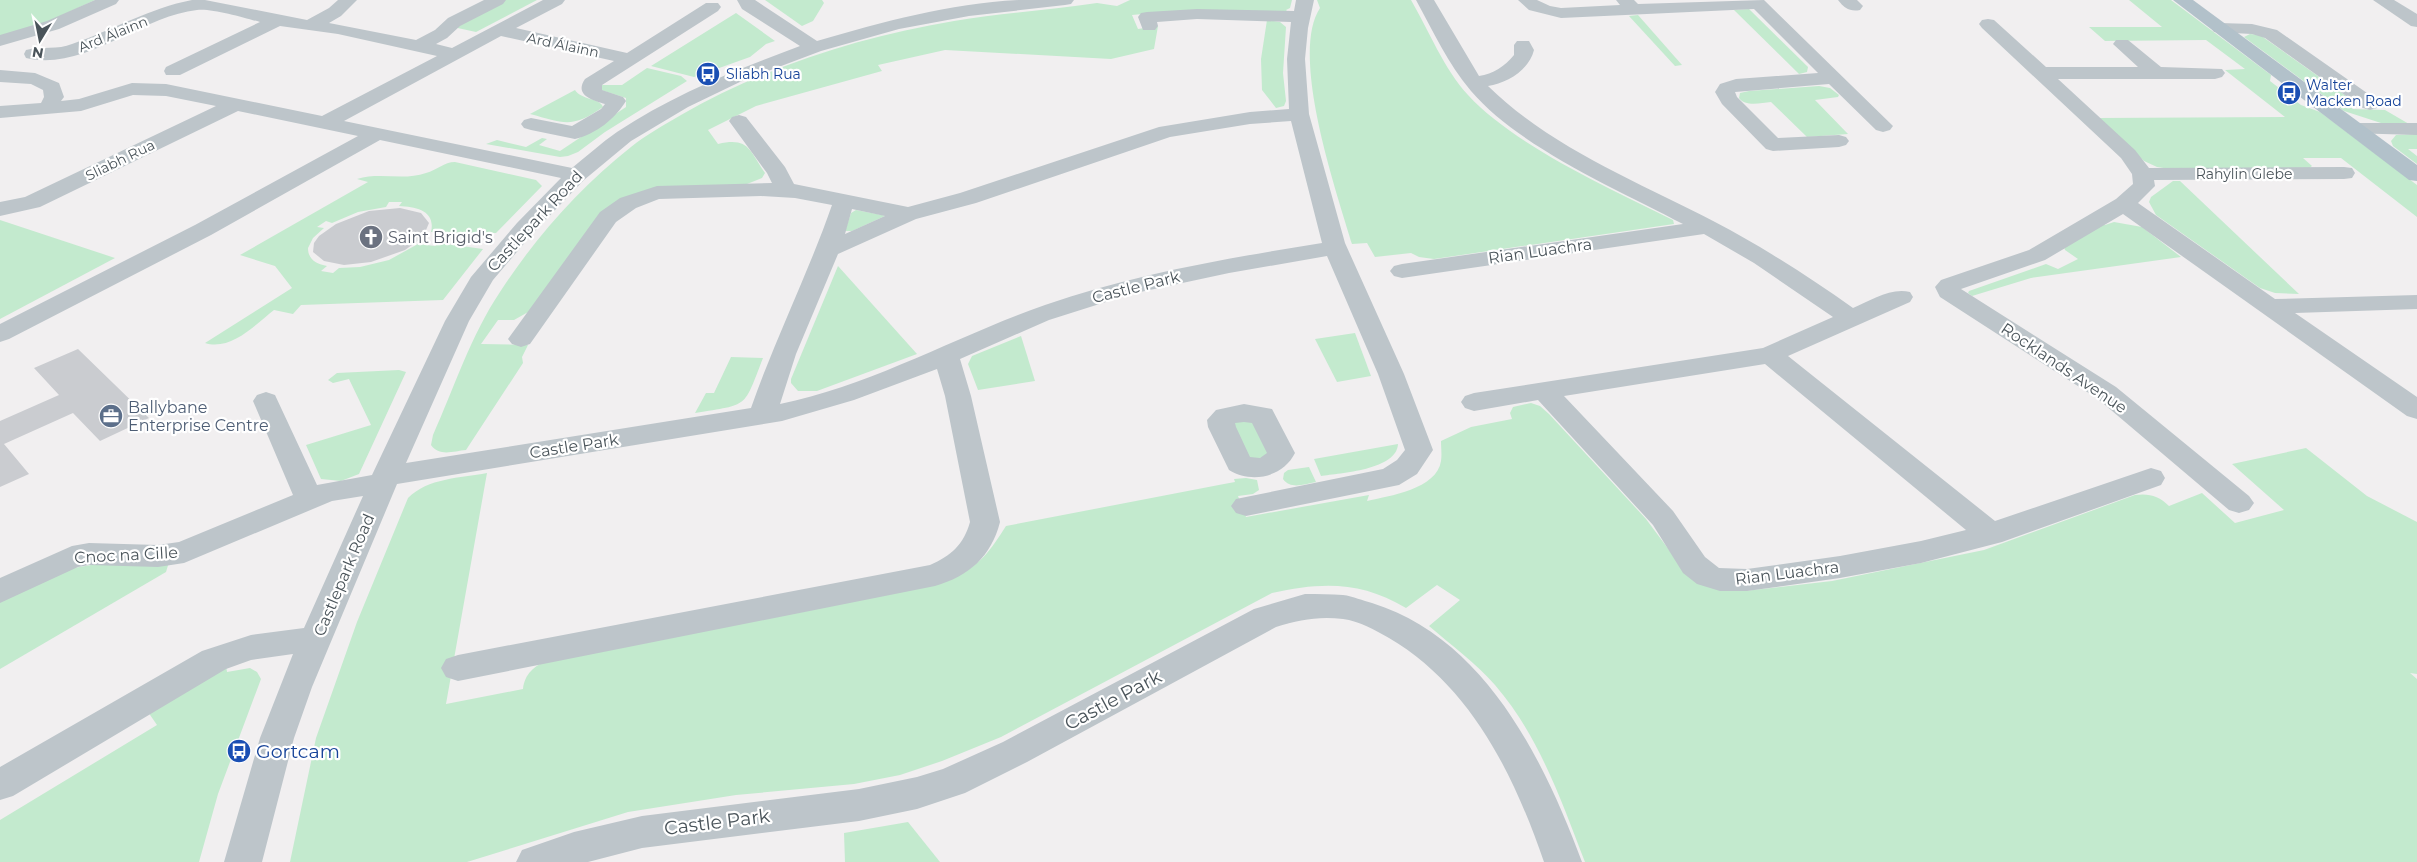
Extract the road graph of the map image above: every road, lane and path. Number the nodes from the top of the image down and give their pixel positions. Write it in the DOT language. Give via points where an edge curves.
graph roads {
  1 [pos="110,0"];
  2 [pos="348,0"];
  3 [pos="498,0"];
  4 [pos="556,0"];
  5 [pos="746,0"];
  6 [pos="1065,0"];
  7 [pos="1527,0"];
  8 [pos="2182,0"];
  9 [pos="2382,0"];
  10 [pos="1756,2"];
  11 [pos="987,4"];
  12 [pos="1629,5"];
  13 [pos="712,7"];
  14 [pos="1304,9"];
  15 [pos="1430,9"];
  16 [pos="280,19"];
  17 [pos="2417,22"];
  18 [pos="1988,24"];
  19 [pos="308,26"];
  20 [pos="1150,26"];
  21 [pos="2220,28"];
  22 [pos="498,30"];
  23 [pos="0,41"];
  24 [pos="2122,44"];
  25 [pos="1523,45"];
  26 [pos="419,46"];
  27 [pos="814,47"];
  28 [pos="33,54"];
  29 [pos="455,54"];
  30 [pos="629,59"];
  31 [pos="174,71"];
  32 [pos="2042,73"];
  33 [pos="2156,73"];
  34 [pos="2215,73"];
  35 [pos="0,76"];
  36 [pos="1834,78"];
  37 [pos="1475,82"];
  38 [pos="237,104"];
  39 [pos="2370,104"];
  40 [pos="47,108"];
  41 [pos="0,112"];
  42 [pos="1299,114"];
  43 [pos="739,121"];
  44 [pos="326,122"];
  45 [pos="531,124"];
  46 [pos="1883,126"];
  47 [pos="2355,128"];
  48 [pos="2417,129"];
  49 [pos="378,133"];
  50 [pos="1839,141"];
  51 [pos="2344,173"];
  52 [pos="2143,174"];
  53 [pos="576,175"];
  54 [pos="2417,175"];
  55 [pos="786,190"];
  56 [pos="844,201"];
  57 [pos="2124,204"];
  58 [pos="0,209"];
  59 [pos="908,214"];
  60 [pos="1708,227"];
  61 [pos="1335,248"];
  62 [pos="828,250"];
  63 [pos="1402,271"];
  64 [pos="1901,296"];
  65 [pos="2417,302"];
  66 [pos="2272,306"];
  67 [pos="1851,318"];
  68 [pos="0,334"];
  69 [pos="521,339"];
  70 [pos="1770,355"];
  71 [pos="946,356"];
  72 [pos="1544,391"];
  73 [pos="266,401"];
  74 [pos="1474,402"];
  75 [pos="2417,410"];
  76 [pos="762,416"];
  77 [pos="1263,467"];
  78 [pos="2151,478"];
  79 [pos="384,480"];
  80 [pos="309,499"];
  81 [pos="1277,500"];
  82 [pos="2238,503"];
  83 [pos="1246,506"];
  84 [pos="1991,534"];
  85 [pos="0,591"];
  86 [pos="316,640"];
  87 [pos="458,668"];
  88 [pos="0,785"];
  89 [pos="243,862"];
  90 [pos="535,862"];
  91 [pos="1563,862"];
  1 -- 23 [label="street" via="53,25"];
  2 -- 19 [label="street" via="335,12"];
  3 -- 26 [label="street" via="454,22 441,34"];
  4 -- 22 [label="street, Ard Álainn"];
  5 -- 27 [label="street"];
  6 -- 11 [label="street, Castlepark Road"];
  7 -- 12 [label="street" via="1530,5 1556,13"];
  8 -- 21 [label="main road"];
  9 -- 17 [label="street"];
  10 -- 12 [label="street"];
  10 -- 36 [label="street"];
  11 -- 27 [label="street, Castlepark Road"];
  13 -- 30 [label="street, Ard Álainn"];
  14 -- 20 [label="street" via="1147,17"];
  14 -- 42 [label="street" via="1296,59"];
  15 -- 37 [label="street"];
  16 -- 19 [label="street, Ard Álainn"];
  16 -- 28 [label="street, Ard Álainn" via="190,5 172,9 77,49"];
  16 -- 31 [label="street"];
  18 -- 32 [label="street"];
  19 -- 26 [label="street, Ard Álainn"];
  21 -- 39 [label="street" via="2252,29 2271,34"];
  21 -- 47 [label="main road"];
  22 -- 29 [label="street, Ard Álainn"];
  22 -- 30 [label="street, Ard Álainn"];
  24 -- 33 [label="street"];
  25 -- 37 [label="street" via="1524,55 1508,70 1491,80"];
  26 -- 29 [label="street, Ard Álainn"];
  27 -- 53 [label="street, Castlepark Road" via="737,76 687,100 624,137"];
  29 -- 44 [label="street, Ard Álainn"];
  30 -- 45 [label="street, Ard Álainn" via="592,83 592,93 616,101 609,113 575,133"];
  32 -- 33 [label="street"];
  32 -- 52 [label="street" via="2128,154"];
  33 -- 34 [label="street"];
  35 -- 40 [label="street" via="34,79 52,87 54,96"];
  36 -- 46 [label="street"];
  36 -- 50 [label="street" via="1736,85 1725,90 1729,100 1773,145"];
  37 -- 60 [label="street" via="1497,104 1547,141"];
  38 -- 40 [label="street" via="146,88 119,92 81,105"];
  38 -- 44 [label="street"];
  38 -- 58 [label="street, Sliabh Rua" via="32,202"];
  40 -- 41 [label="street"];
  42 -- 59 [label="street" via="1168,130 968,198"];
  42 -- 61 [label="street"];
  43 -- 55 [label="street" via="777,172"];
  44 -- 49 [label="street"];
  47 -- 48 [label="street"];
  47 -- 54 [label="main road"];
  49 -- 53 [label="street"];
  49 -- 68 [label="street" via="196,234"];
  51 -- 52 [label="street, Rahylin Glebe"];
  52 -- 57 [label="street" via="2144,186"];
  53 -- 79 [label="street, Castlepark Road" via="524,228 483,277 457,321"];
  55 -- 56 [label="street"];
  55 -- 69 [label="street" via="668,192 642,197 622,206 608,217"];
  56 -- 59 [label="street"];
  56 -- 62 [label="street"];
  57 -- 66 [label="street"];
  57 -- 82 [label="street, Rocklands Avenue" via="2037,255 1947,287 1958,299 2107,393"];
  59 -- 62 [label="street"];
  60 -- 63 [label="street, Rian Luachra"];
  60 -- 67 [label="street" via="1761,257"];
  61 -- 71 [label="street, Castle Park" via="1118,290 1046,313"];
  61 -- 81 [label="street" via="1419,450 1412,464 1390,478"];
  62 -- 76 [label="street" via="783,354"];
  64 -- 67 [label="street"];
  65 -- 66 [label="street"];
  66 -- 75 [label="street"];
  67 -- 70 [label="street"];
  70 -- 72 [label="street"];
  70 -- 84 [label="street"];
  71 -- 76 [label="street, Castle Park" via="852,392"];
  71 -- 87 [label="street" via="958,396 985,522 979,542 960,564 935,575"];
  72 -- 74 [label="street"];
  72 -- 84 [label="street, Rian Luachra" via="1663,518 1694,565 1701,572 1720,580 1747,580 1840,567 1921,552"];
  73 -- 80 [label="street"];
  76 -- 79 [label="street, Castle Park"];
  77 -- 81 [label="street"];
  78 -- 84 [label="street, Rian Luachra"];
  79 -- 80 [label="street, Cnoc na Cille"];
  79 -- 86 [label="street, Castlepark Road"];
  80 -- 85 [label="street, Cnoc na Cille" via="184,552 158,556 81,555 57,562"];
  81 -- 83 [label="street"];
  86 -- 88 [label="street" via="248,648 214,660"];
  86 -- 89 [label="street, Castlepark Road" via="277,738"];
  90 -- 91 [label="street, Castle Park" via="637,833 859,805 952,782 1015,752 1265,618 1294,606 1325,604 1353,607 1406,631 1456,673 1489,713 1522,763 1549,821"];
}
